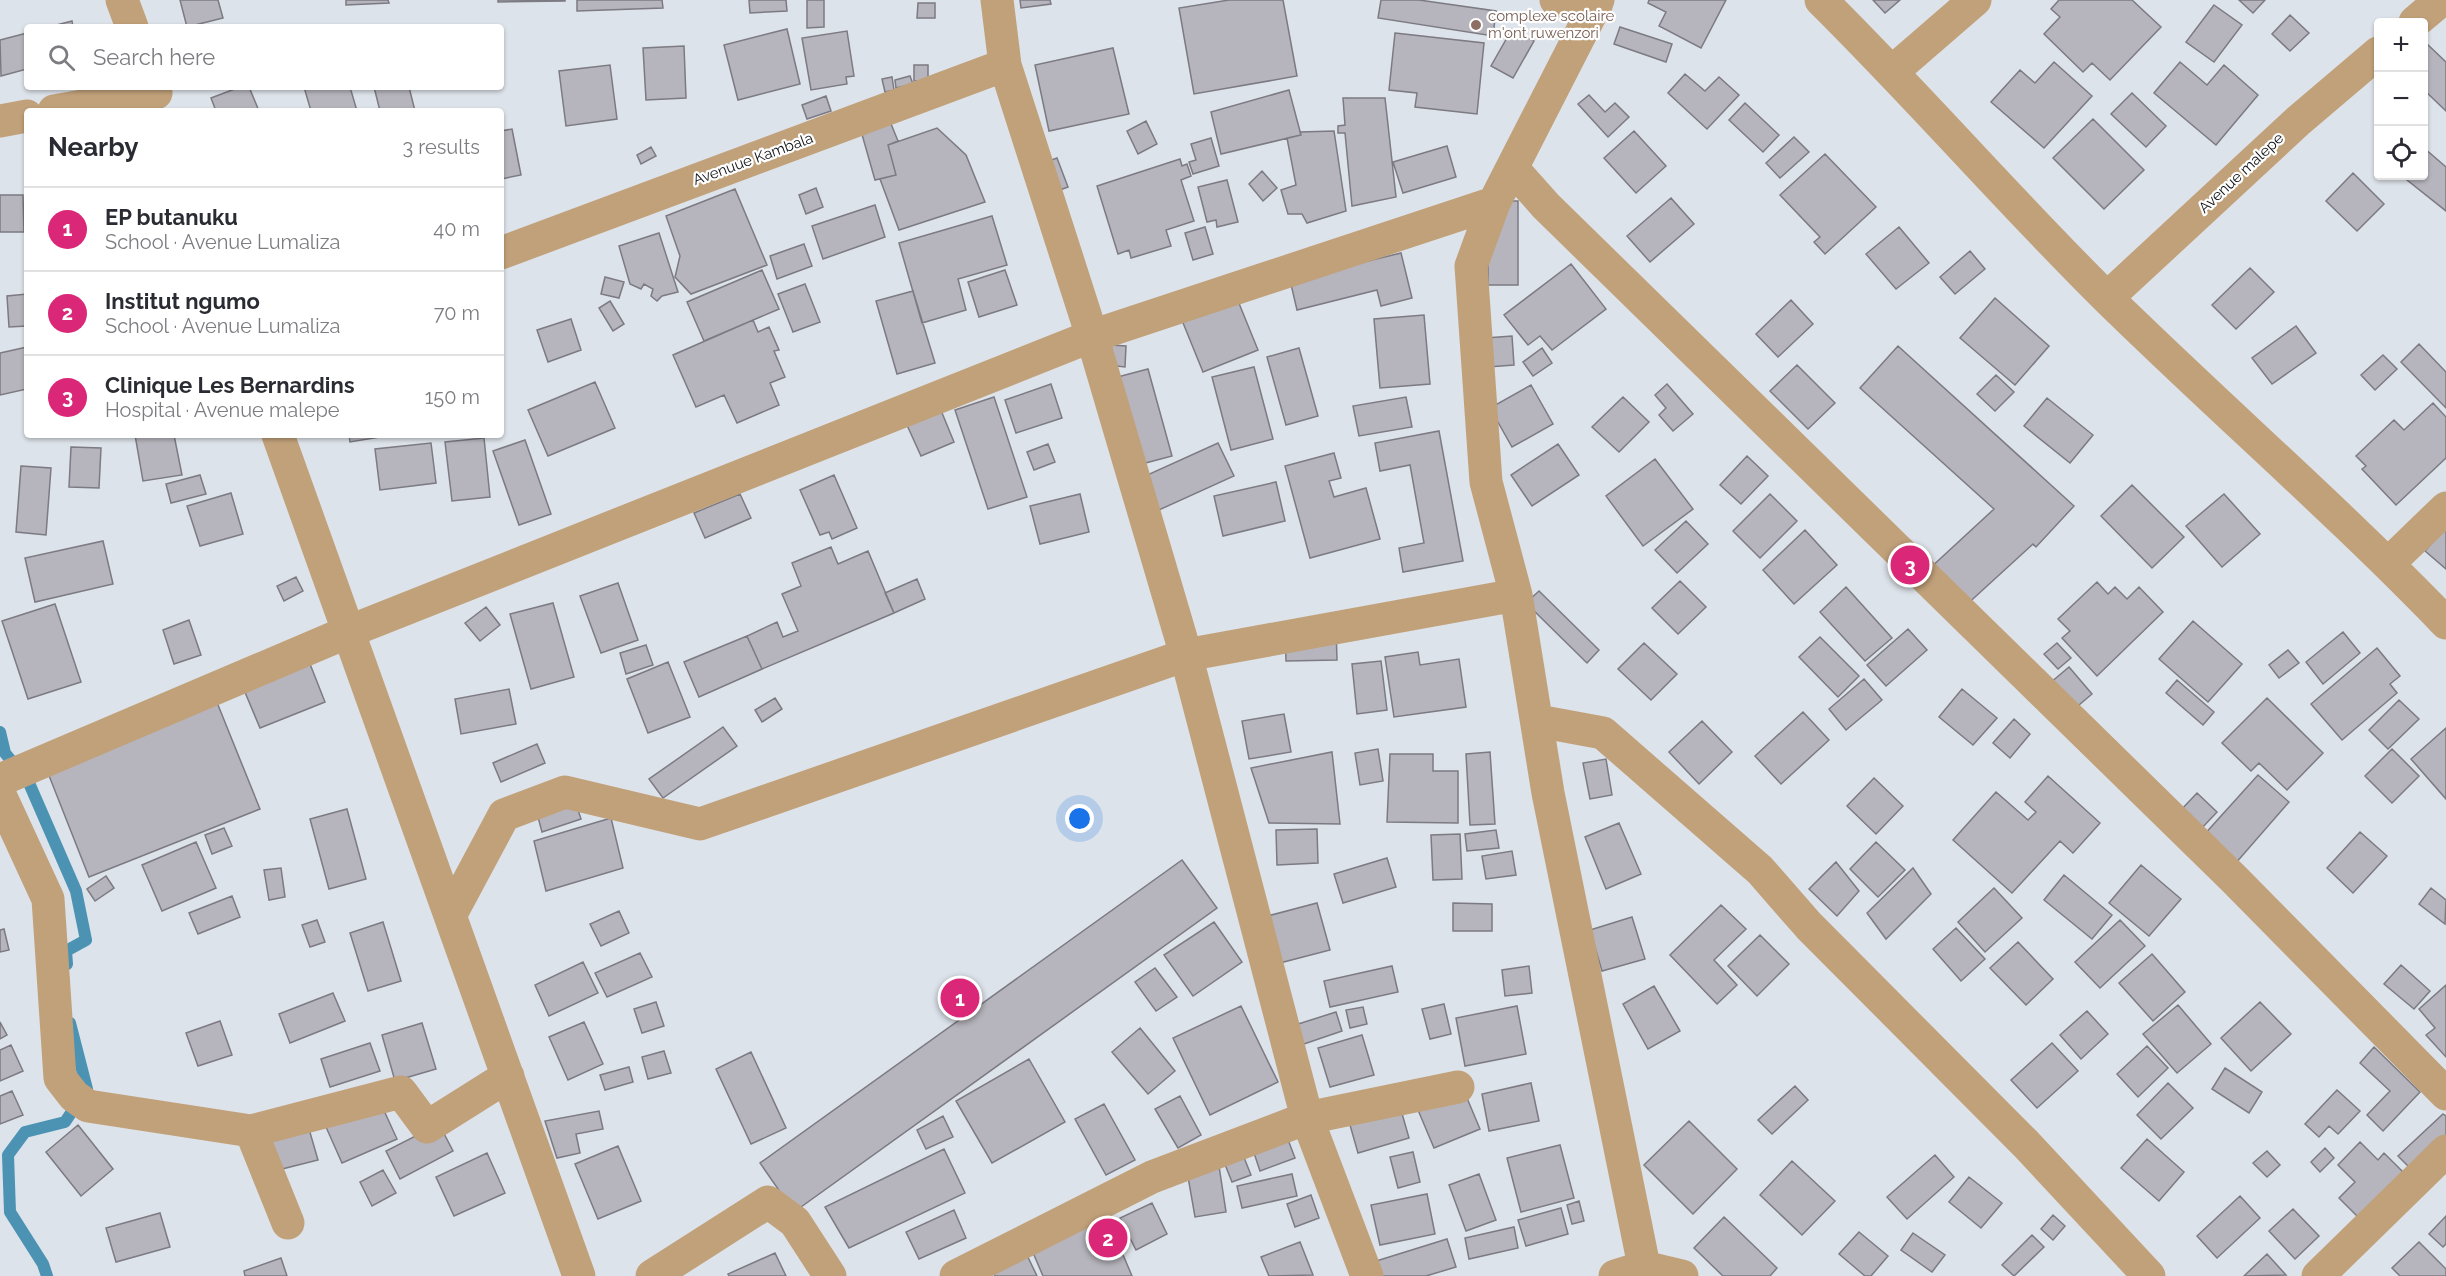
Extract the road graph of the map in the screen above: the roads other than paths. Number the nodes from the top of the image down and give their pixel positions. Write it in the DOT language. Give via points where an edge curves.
graph roads {
  1 [pos="122,0"];
  2 [pos="997,0"];
  3 [pos="1556,0"];
  4 [pos="1821,0"];
  5 [pos="1975,0"];
  6 [pos="2441,0"];
  7 [pos="1597,3"];
  8 [pos="2420,18"];
  9 [pos="131,24"];
  10 [pos="2374,57"];
  11 [pos="1005,65"];
  12 [pos="1893,71"];
  13 [pos="158,97"];
  14 [pos="76,108"];
  15 [pos="24,117"];
  16 [pos="0,121"];
  17 [pos="1513,170"];
  18 [pos="1494,203"];
  19 [pos="504,252"];
  20 [pos="2107,298"];
  21 [pos="1092,336"];
  22 [pos="279,438"];
  23 [pos="2446,508"];
  24 [pos="2389,563"];
  25 [pos="1516,595"];
  26 [pos="2446,623"];
  27 [pos="350,631"];
  28 [pos="1185,655"];
  29 [pos="1538,721"];
  30 [pos="0,780"];
  31 [pos="0,795"];
  32 [pos="451,914"];
  33 [pos="508,1076"];
  34 [pos="1458,1087"];
  35 [pos="2446,1094"];
  36 [pos="1307,1118"];
  37 [pos="251,1131"];
  38 [pos="2446,1151"];
  39 [pos="288,1223"];
  40 [pos="1635,1273"];
  41 [pos="579,1276"];
  42 [pos="652,1276"];
  43 [pos="830,1276"];
  44 [pos="956,1276"];
  45 [pos="1367,1276"];
  46 [pos="1682,1276"];
  47 [pos="2149,1276"];
  48 [pos="2318,1276"];
  1 -- 9 [label="street"];
  2 -- 11 [label="street"];
  3 -- 7 [label="street"];
  4 -- 12 [label="street"];
  5 -- 12 [label="street"];
  6 -- 8 [label="street"];
  7 -- 17 [label="street"];
  10 -- 20 [label="street, Avenue malepe" via="2298,121"];
  11 -- 19 [label="street, Avenuue Kambala"];
  11 -- 21 [label="street"];
  12 -- 20 [label="street"];
  13 -- 14 [label="street"];
  15 -- 16 [label="street"];
  17 -- 18 [label="street"];
  17 -- 35 [label="street" via="2234,879"];
  18 -- 21 [label="street"];
  18 -- 25 [label="street" via="1471,267 1486,482"];
  20 -- 24 [label="street"];
  21 -- 27 [label="street"];
  21 -- 28 [label="street"];
  22 -- 27 [label="street"];
  23 -- 24 [label="street"];
  24 -- 26 [label="street"];
  25 -- 28 [label="street"];
  25 -- 29 [label="street"];
  27 -- 30 [label="street"];
  27 -- 32 [label="street"];
  28 -- 32 [label="street" via="700,824 565,792 504,814"];
  28 -- 36 [label="street"];
  29 -- 40 [label="street"];
  29 -- 47 [label="street" via="1603,733 1760,870 1809,926 2026,1144"];
  31 -- 37 [label="street" via="48,899 60,1078 81,1101"];
  32 -- 33 [label="street"];
  33 -- 37 [label="street" via="427,1127 401,1092"];
  33 -- 41 [label="street"];
  34 -- 36 [label="street"];
  36 -- 44 [label="street" via="1152,1177"];
  36 -- 45 [label="street"];
  37 -- 39 [label="street"];
  38 -- 48 [label="street"];
  40 -- 46 [label="street"];
  42 -- 43 [label="street" via="768,1202 795,1222"];
}
